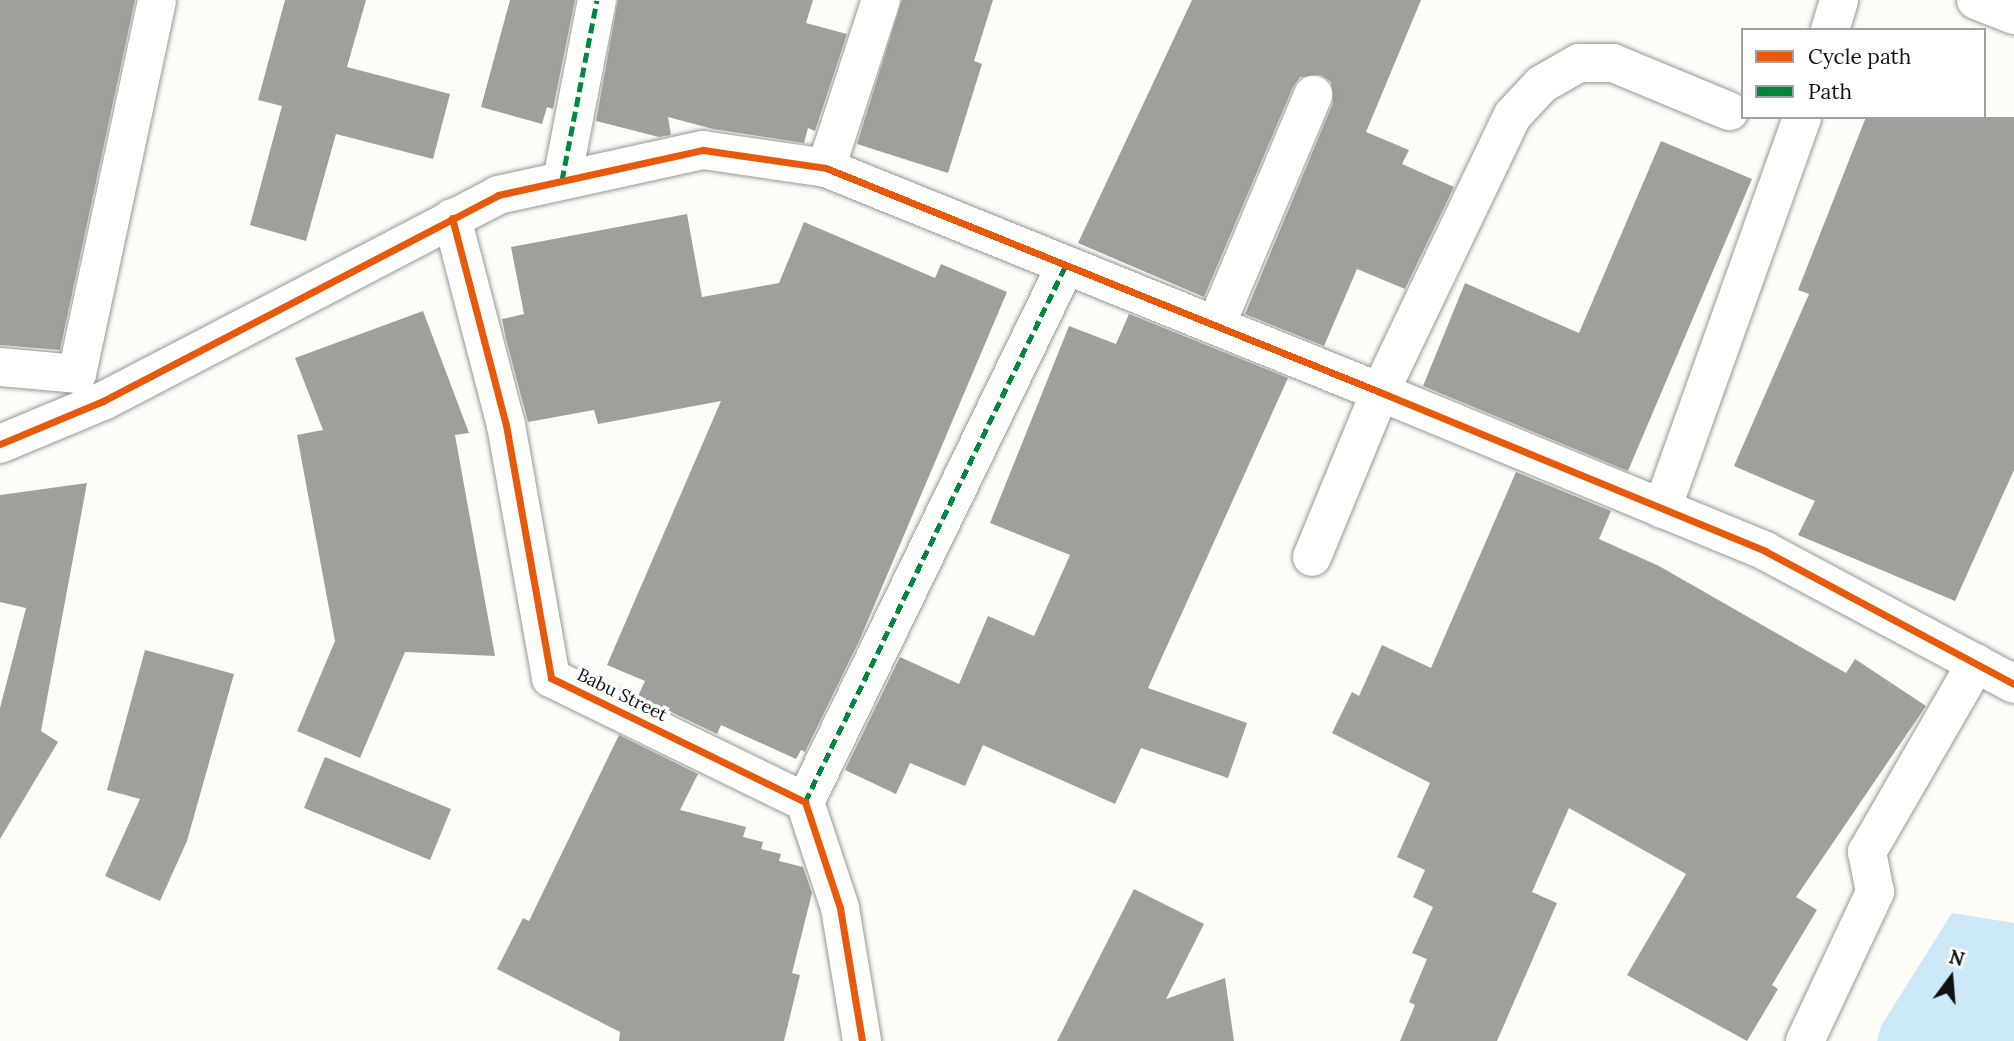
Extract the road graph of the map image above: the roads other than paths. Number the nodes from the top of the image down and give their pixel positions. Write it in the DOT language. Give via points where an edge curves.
graph roads {
  1 [pos="157,0"];
  2 [pos="597,0"];
  3 [pos="880,0"];
  4 [pos="1839,0"];
  5 [pos="1976,0"];
  6 [pos="2014,15"];
  7 [pos="1830,28"];
  8 [pos="1313,95"];
  9 [pos="1729,111"];
  10 [pos="1801,119"];
  11 [pos="826,168"];
  12 [pos="562,180"];
  13 [pos="452,218"];
  14 [pos="1066,265"];
  15 [pos="1216,326"];
  16 [pos="0,367"];
  17 [pos="1380,392"];
  18 [pos="0,444"];
  19 [pos="1662,509"];
  20 [pos="1311,557"];
  21 [pos="1976,663"];
  22 [pos="2014,684"];
  23 [pos="805,802"];
  24 [pos="862,1041"];
  25 [pos="1805,1041"];
  1 -- 16 [label="street" via="77,374"];
  2 -- 12 [label="street"];
  3 -- 11 [label="street"];
  4 -- 7 [label="street"];
  5 -- 6 [label="street"];
  8 -- 15 [label="street"];
  9 -- 17 [label="street" via="1613,63 1580,64 1542,84 1513,115"];
  10 -- 19 [label="street"];
  11 -- 12 [label="street" via="703,150"];
  11 -- 14 [label="street"];
  12 -- 13 [label="street" via="498,195"];
  13 -- 18 [label="street" via="103,401"];
  13 -- 23 [label="street, Babu Street" via="506,425 551,678"];
  14 -- 15 [label="street"];
  14 -- 23 [label="street"];
  15 -- 17 [label="street"];
  17 -- 19 [label="street"];
  17 -- 20 [label="street"];
  19 -- 21 [label="street" via="1765,551"];
  21 -- 22 [label="street"];
  21 -- 25 [label="street" via="1867,852 1875,892"];
  23 -- 24 [label="street" via="840,908"];
}
